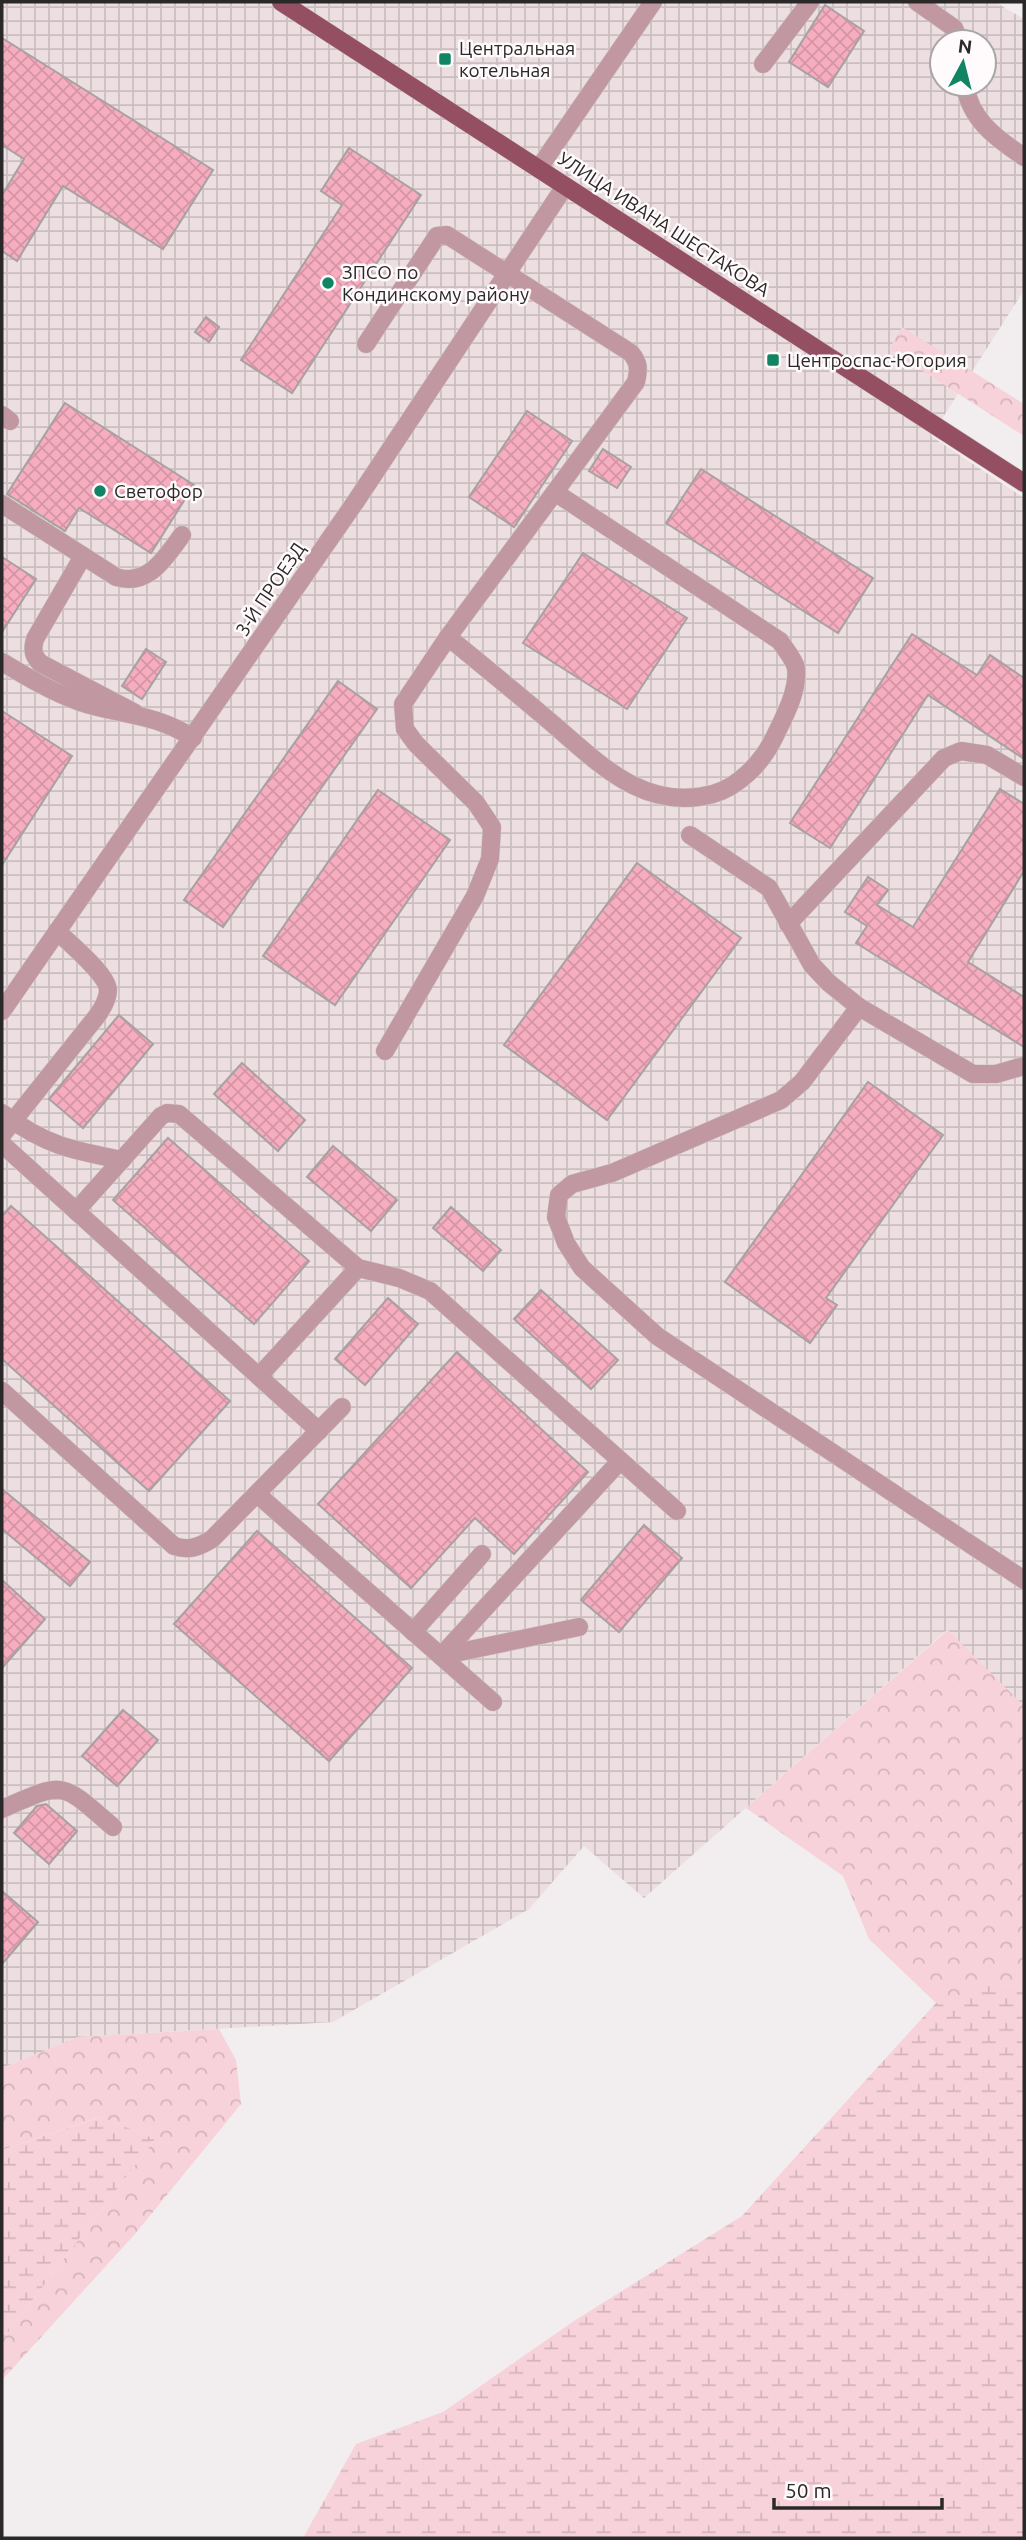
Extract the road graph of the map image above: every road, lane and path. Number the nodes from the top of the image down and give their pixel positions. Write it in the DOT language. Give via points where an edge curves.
graph roads {
  1 [pos="281,2"];
  2 [pos="653,2"];
  3 [pos="810,2"];
  4 [pos="917,2"];
  5 [pos="954,28"];
  6 [pos="763,64"];
  7 [pos="968,98"];
  8 [pos="1024,157"];
  9 [pos="539,169"];
  10 [pos="565,186"];
  11 [pos="507,273"];
  12 [pos="366,344"];
  13 [pos="1024,483"];
  14 [pos="556,493"];
  15 [pos="2,504"];
  16 [pos="182,535"];
  17 [pos="83,556"];
  18 [pos="448,637"];
  19 [pos="2,662"];
  20 [pos="135,713"];
  21 [pos="194,737"];
  22 [pos="1024,777"];
  23 [pos="690,835"];
  24 [pos="788,924"];
  25 [pos="57,932"];
  26 [pos="859,1007"];
  27 [pos="2,1012"];
  28 [pos="385,1051"];
  29 [pos="1024,1066"];
  30 [pos="5,1123"];
  31 [pos="2,1144"];
  32 [pos="122,1160"];
  33 [pos="76,1211"];
  34 [pos="358,1268"];
  35 [pos="259,1376"];
  36 [pos="2,1391"];
  37 [pos="342,1407"];
  38 [pos="319,1431"];
  39 [pos="620,1461"];
  40 [pos="257,1494"];
  41 [pos="677,1511"];
  42 [pos="482,1554"];
  43 [pos="1024,1580"];
  44 [pos="579,1627"];
  45 [pos="412,1632"];
  46 [pos="441,1656"];
  47 [pos="493,1702"];
  48 [pos="2,1809"];
  49 [pos="113,1827"];
  1 -- 9 [label="main road, УЛИЦА ИВАНА ШЕСТАКОВА"];
  2 -- 9 [label="street"];
  3 -- 6 [label="street"];
  4 -- 5 [label="street"];
  7 -- 8 [label="street" via="971,109 997,139"];
  9 -- 10 [label="main road, УЛИЦА ИВАНА ШЕСТАКОВА"];
  10 -- 11 [label="street, 3-Й ПРОЕЗД"];
  10 -- 13 [label="main road, УЛИЦА ИВАНА ШЕСТАКОВА"];
  11 -- 12 [label="street" via="447,235 437,236"];
  11 -- 14 [label="street" via="637,360 636,382"];
  11 -- 21 [label="street, 3-Й ПРОЕЗД"];
  14 -- 18 [label="street"];
  14 -- 18 [label="street" via="780,640 796,667 792,701 771,745 727,790 694,799 665,798 611,772"];
  15 -- 17 [label="street"];
  16 -- 17 [label="street" via="162,563 136,580 116,577"];
  17 -- 20 [label="street" via="32,649 40,663"];
  18 -- 28 [label="street" via="403,704 405,729 476,803 492,827 490,859 475,896"];
  19 -- 20 [label="street" via="53,692"];
  20 -- 21 [label="street"];
  21 -- 25 [label="street, 3-Й ПРОЕЗД"];
  22 -- 24 [label="street" via="987,755 961,751 944,758"];
  23 -- 24 [label="street" via="769,888"];
  24 -- 26 [label="street" via="812,965"];
  25 -- 27 [label="street, 3-Й ПРОЕЗД"];
  25 -- 30 [label="street" via="105,979 105,1003"];
  26 -- 29 [label="street" via="973,1074 996,1074"];
  26 -- 43 [label="street" via="802,1082 781,1100 612,1173 572,1185 559,1195 556,1217 582,1268 657,1336"];
  30 -- 32 [label="street" via="64,1148"];
  31 -- 33 [label="street"];
  32 -- 33 [label="street"];
  32 -- 34 [label="street" via="161,1116 179,1114"];
  33 -- 35 [label="street"];
  34 -- 35 [label="street"];
  34 -- 39 [label="street" via="430,1291"];
  35 -- 38 [label="street"];
  36 -- 40 [label="street" via="174,1546 185,1550 212,1539"];
  37 -- 38 [label="street"];
  38 -- 40 [label="street"];
  39 -- 41 [label="street"];
  39 -- 46 [label="street"];
  40 -- 45 [label="street"];
  42 -- 45 [label="street"];
  44 -- 46 [label="street"];
  45 -- 46 [label="street"];
  46 -- 47 [label="street"];
  48 -- 49 [label="street" via="47,1789 61,1789 75,1794"];
}
